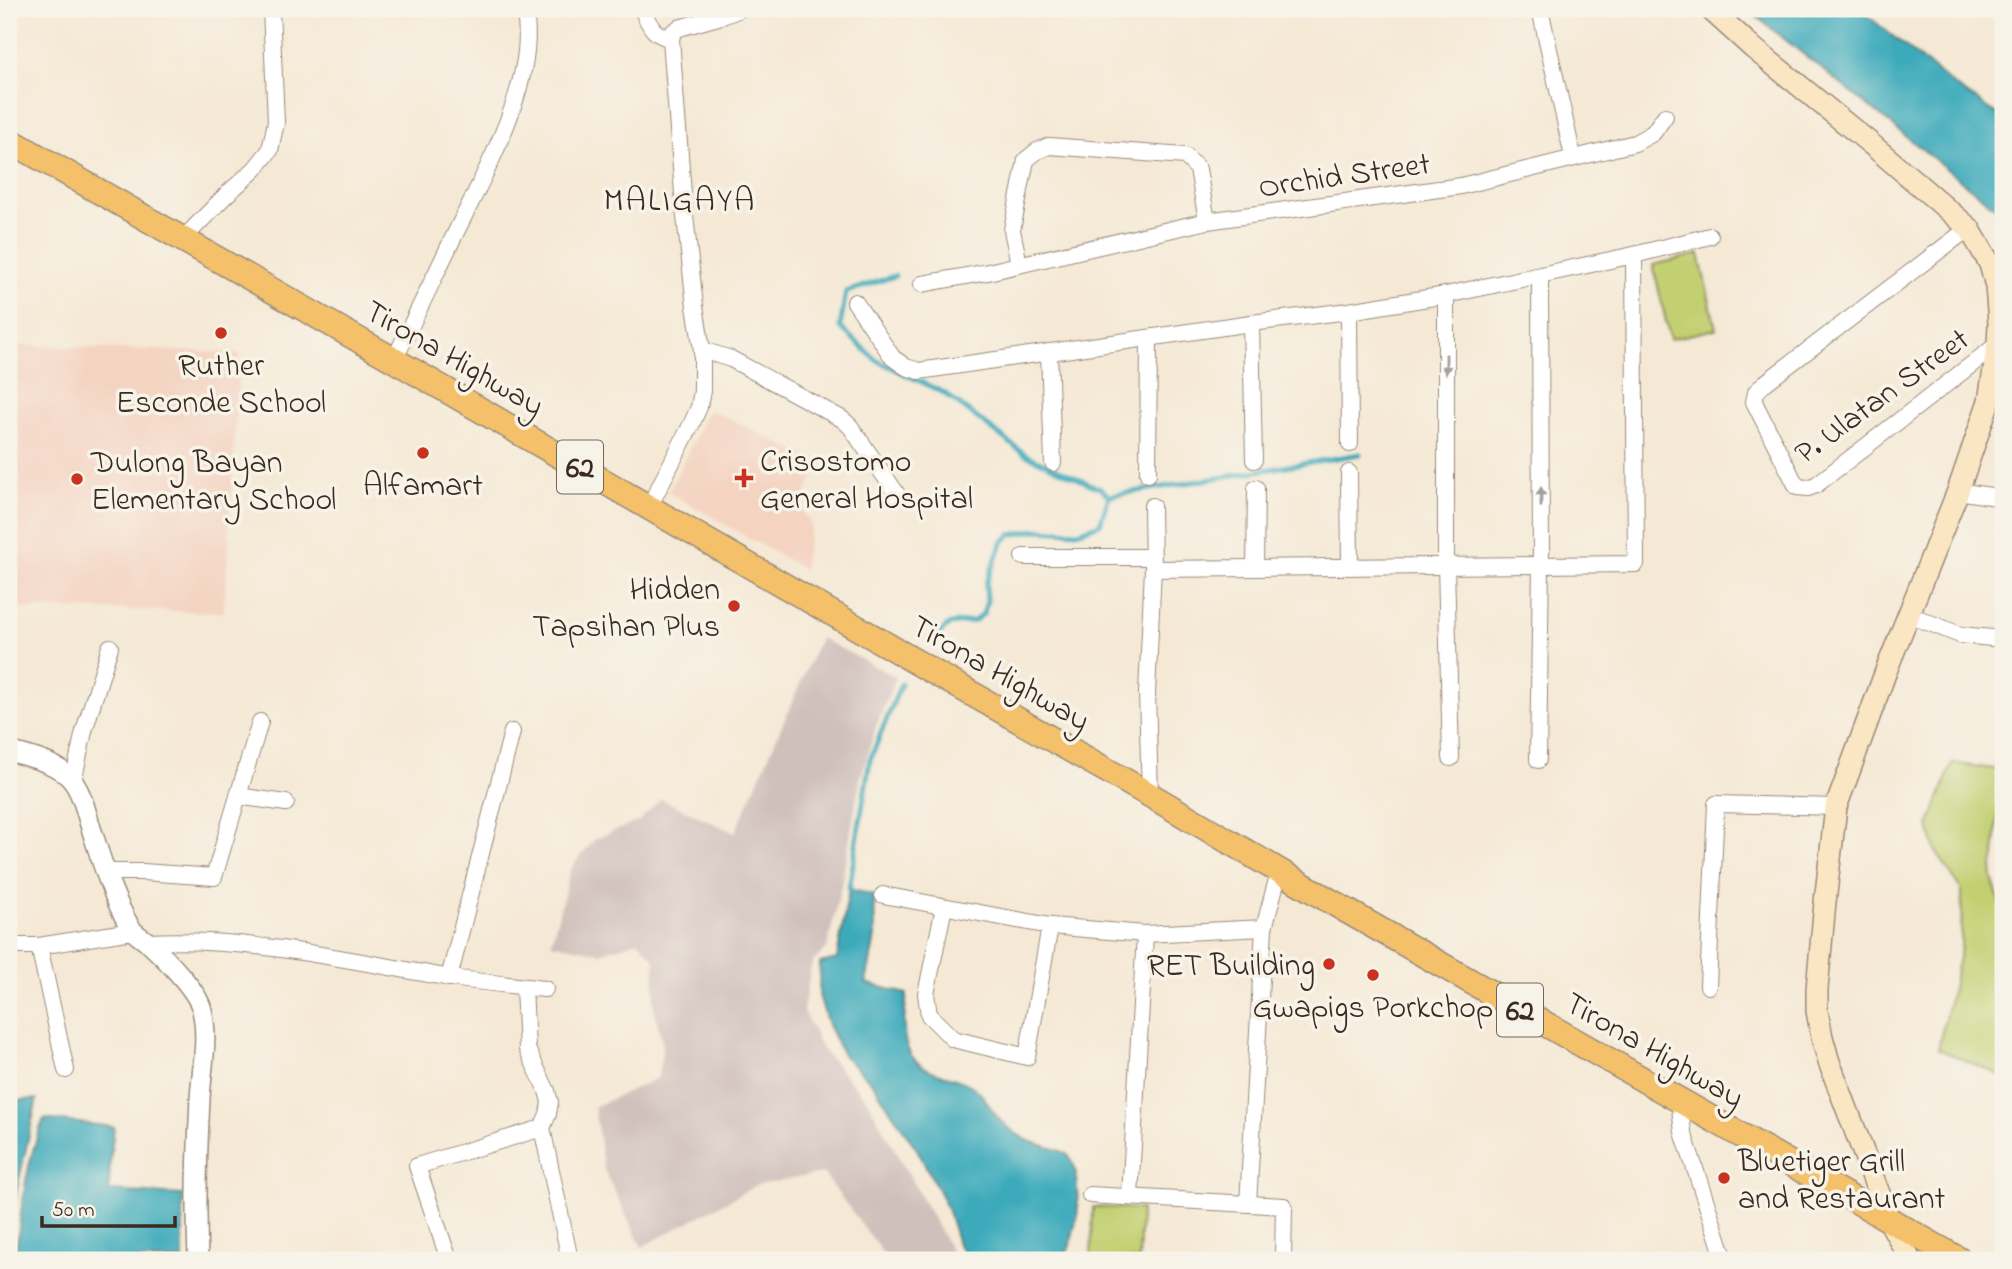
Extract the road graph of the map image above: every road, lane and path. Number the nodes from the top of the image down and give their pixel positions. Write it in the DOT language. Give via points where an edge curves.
graph roads {
  1 [pos="271,9"];
  2 [pos="524,9"];
  3 [pos="642,9"];
  4 [pos="740,9"];
  5 [pos="1540,9"];
  6 [pos="1710,9"];
  7 [pos="671,39"];
  8 [pos="1665,116"];
  9 [pos="9,140"];
  10 [pos="1573,157"];
  11 [pos="1207,221"];
  12 [pos="1969,228"];
  13 [pos="1710,236"];
  14 [pos="183,239"];
  15 [pos="1634,256"];
  16 [pos="1019,264"];
  17 [pos="1540,276"];
  18 [pos="922,284"];
  19 [pos="1446,295"];
  20 [pos="855,302"];
  21 [pos="1349,311"];
  22 [pos="1251,323"];
  23 [pos="1149,338"];
  24 [pos="1998,344"];
  25 [pos="702,350"];
  26 [pos="1049,352"];
  27 [pos="394,360"];
  28 [pos="1350,444"];
  29 [pos="1254,460"];
  30 [pos="1053,463"];
  31 [pos="1349,473"];
  32 [pos="1148,474"];
  33 [pos="1256,488"];
  34 [pos="1958,491"];
  35 [pos="899,497"];
  36 [pos="2003,498"];
  37 [pos="1152,506"];
  38 [pos="649,508"];
  39 [pos="1023,557"];
  40 [pos="1153,563"];
  41 [pos="1541,565"];
  42 [pos="1446,566"];
  43 [pos="1350,567"];
  44 [pos="1255,568"];
  45 [pos="1910,615"];
  46 [pos="2003,639"];
  47 [pos="110,647"];
  48 [pos="260,722"];
  49 [pos="512,732"];
  50 [pos="9,751"];
  51 [pos="1451,758"];
  52 [pos="1538,760"];
  53 [pos="73,782"];
  54 [pos="1150,795"];
  55 [pos="238,796"];
  56 [pos="286,803"];
  57 [pos="1836,807"];
  58 [pos="106,872"];
  59 [pos="1279,872"];
  60 [pos="883,895"];
  61 [pos="944,907"];
  62 [pos="1050,926"];
  63 [pos="1264,928"];
  64 [pos="1146,934"];
  65 [pos="140,937"];
  66 [pos="9,946"];
  67 [pos="39,946"];
  68 [pos="449,978"];
  69 [pos="524,986"];
  70 [pos="1709,986"];
  71 [pos="545,989"];
  72 [pos="66,1070"];
  73 [pos="1679,1101"];
  74 [pos="542,1128"];
  75 [pos="1090,1195"];
  76 [pos="1130,1197"];
  77 [pos="1248,1204"];
  78 [pos="1890,1222"];
  79 [pos="198,1260"];
  80 [pos="449,1260"];
  81 [pos="570,1260"];
  82 [pos="1283,1260"];
  83 [pos="1725,1260"];
  84 [pos="1910,1260"];
  85 [pos="1960,1260"];
  1 -- 14 [label="street" via="276,122 270,150"];
  2 -- 27 [label="street" via="527,47 509,119"];
  3 -- 7 [label="street" via="653,30"];
  4 -- 7 [label="street" via="679,28"];
  5 -- 10 [label="street"];
  6 -- 12 [label="main road"];
  7 -- 25 [label="street" via="684,207"];
  8 -- 10 [label="street, Orchid Street" via="1653,133 1635,143"];
  9 -- 14 [label="main road, Tirona Highway / 62"];
  10 -- 11 [label="street, Orchid Street" via="1461,186"];
  11 -- 16 [label="street, Orchid Street"];
  11 -- 16 [label="street" via="1198,169 1185,156 1049,146 1026,160 1012,230"];
  12 -- 24 [label="main road" via="1990,264 1996,285"];
  12 -- 24 [label="street, P. Ulatan Street" via="1765,383 1754,402 1797,487 1808,488"];
  13 -- 15 [label="street"];
  14 -- 27 [label="main road, Tirona Highway / 62"];
  15 -- 17 [label="street"];
  15 -- 41 [label="street" via="1636,564"];
  16 -- 18 [label="street, Orchid Street"];
  17 -- 19 [label="street"];
  41 -- 17 [label="street, one-way"];
  19 -- 21 [label="street"];
  19 -- 42 [label="street, one-way"];
  20 -- 26 [label="street" via="893,358 919,371"];
  21 -- 22 [label="street"];
  21 -- 28 [label="street"];
  22 -- 23 [label="street"];
  22 -- 29 [label="street"];
  23 -- 26 [label="street"];
  23 -- 32 [label="street"];
  24 -- 34 [label="main road" via="1989,401"];
  25 -- 35 [label="street" via="731,359 842,419"];
  25 -- 38 [label="street" via="699,407"];
  26 -- 30 [label="street"];
  27 -- 38 [label="main road, Tirona Highway / 62"];
  31 -- 43 [label="street"];
  33 -- 44 [label="street"];
  34 -- 36 [label="street"];
  34 -- 45 [label="main road"];
  37 -- 40 [label="street"];
  38 -- 54 [label="main road, Tirona Highway / 62"];
  39 -- 40 [label="street"];
  40 -- 44 [label="street"];
  40 -- 54 [label="street" via="1147,693"];
  41 -- 42 [label="street"];
  41 -- 52 [label="street"];
  42 -- 43 [label="street"];
  42 -- 51 [label="street"];
  43 -- 44 [label="street"];
  45 -- 46 [label="street" via="1960,635"];
  45 -- 57 [label="main road"];
  47 -- 53 [label="street"];
  48 -- 55 [label="street"];
  49 -- 68 [label="street"];
  50 -- 53 [label="street" via="64,772"];
  53 -- 58 [label="street"];
  54 -- 59 [label="main road, Tirona Highway / 62"];
  55 -- 56 [label="street"];
  55 -- 58 [label="street" via="214,877"];
  57 -- 70 [label="street" via="1716,804"];
  57 -- 78 [label="main road" via="1817,1011 1829,1062"];
  58 -- 65 [label="street" via="120,909"];
  59 -- 63 [label="street"];
  59 -- 73 [label="main road, Tirona Highway / 62"];
  60 -- 61 [label="street"];
  61 -- 62 [label="street"];
  61 -- 62 [label="street" via="926,994 929,1015 953,1039 1027,1057"];
  62 -- 64 [label="street"];
  63 -- 64 [label="street"];
  63 -- 77 [label="street"];
  64 -- 76 [label="street"];
  65 -- 67 [label="street"];
  65 -- 68 [label="street" via="281,948"];
  65 -- 79 [label="street" via="165,958 202,1008"];
  66 -- 67 [label="street"];
  67 -- 72 [label="street"];
  68 -- 69 [label="street"];
  69 -- 71 [label="street"];
  69 -- 74 [label="street" via="527,1049 550,1102"];
  73 -- 78 [label="main road, Tirona Highway / 62"];
  73 -- 83 [label="street" via="1683,1132"];
  74 -- 80 [label="street" via="417,1166"];
  74 -- 81 [label="street"];
  75 -- 76 [label="street"];
  76 -- 77 [label="street"];
  77 -- 82 [label="street" via="1284,1206"];
  78 -- 84 [label="main road"];
  78 -- 85 [label="main road, Tirona Highway / 62"];
}
